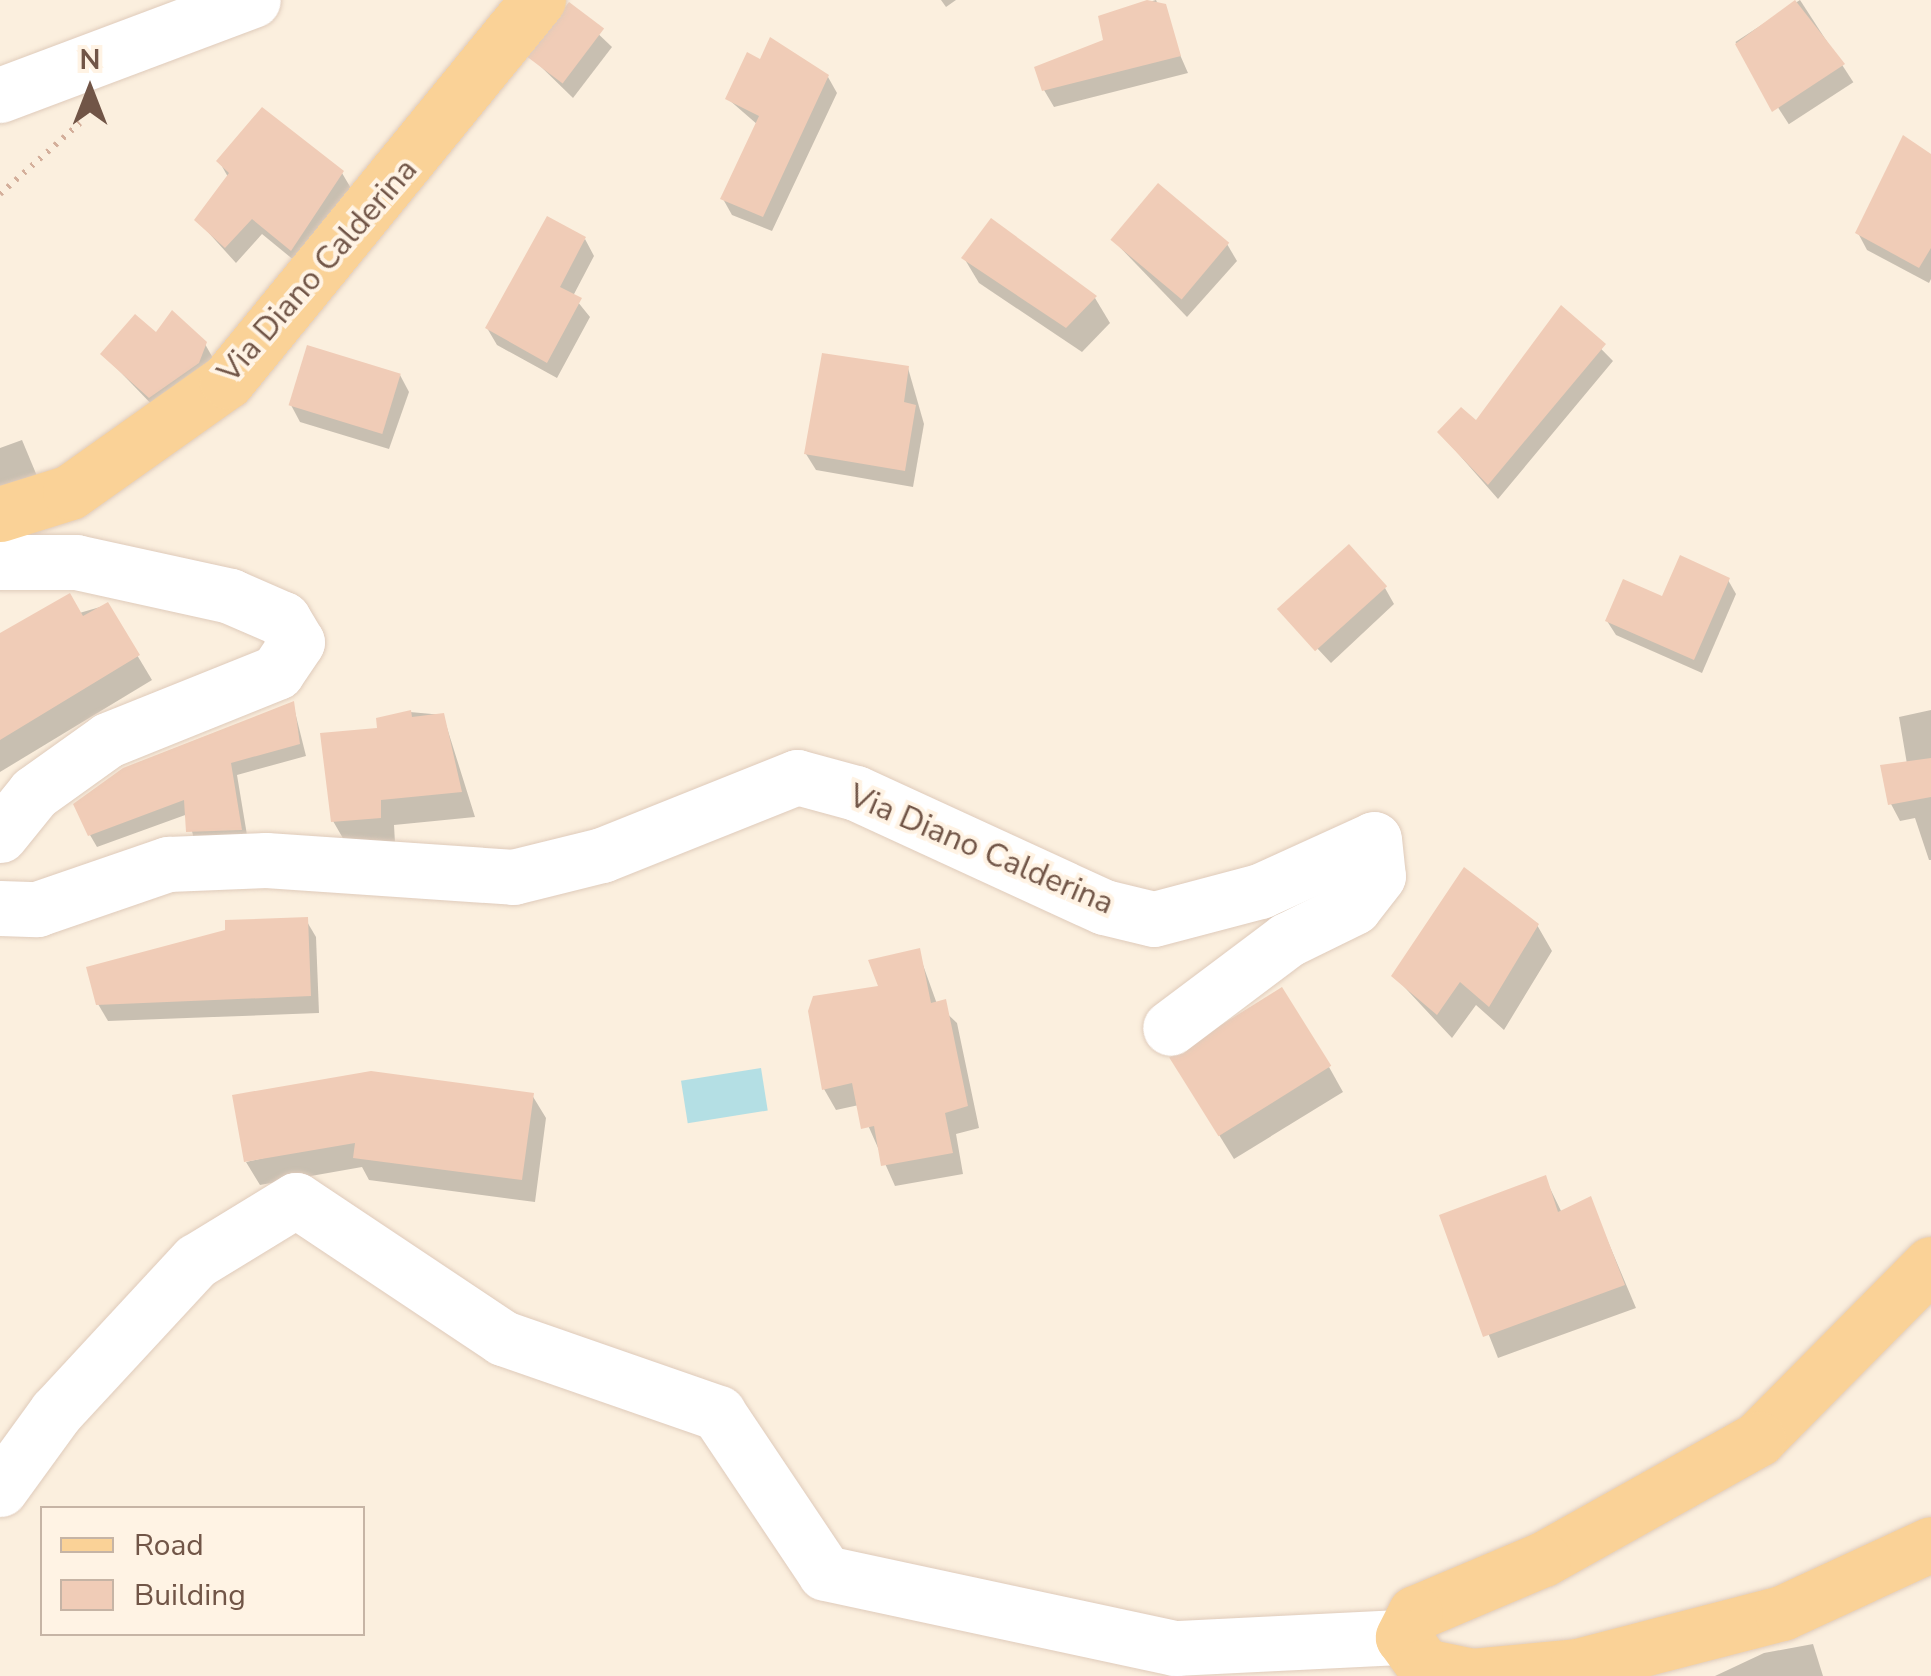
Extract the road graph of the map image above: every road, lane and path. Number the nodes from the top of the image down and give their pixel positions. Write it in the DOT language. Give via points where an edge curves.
graph roads {
  1 [pos="253,0"];
  2 [pos="538,0"];
  3 [pos="0,95"];
  4 [pos="0,514"];
  5 [pos="0,562"];
  6 [pos="0,835"];
  7 [pos="0,908"];
  8 [pos="1170,1028"];
  9 [pos="1931,1264"];
  10 [pos="0,1489"];
  11 [pos="1931,1544"];
  12 [pos="1403,1637"];
  1 -- 3 [label="street"];
  2 -- 4 [label="main road, Via Diano Calderina" via="227,381 86,482"];
  5 -- 6 [label="street" via="76,562 230,596 283,618 296,642 277,672 108,740 34,794"];
  7 -- 8 [label="street, Via Diano Calderina" via="37,909 168,864 266,860 512,877 602,855 797,778 856,794 1104,907 1154,919 1260,891 1374,839 1378,876 1354,907 1287,940"];
  9 -- 12 [label="main road" via="1758,1440 1544,1559 1414,1613"];
  10 -- 12 [label="street" via="56,1412 196,1262 296,1200 503,1338 718,1413 825,1573 1176,1648"];
  11 -- 12 [label="main road" via="1782,1613 1577,1666 1472,1676 1424,1666"];
}
